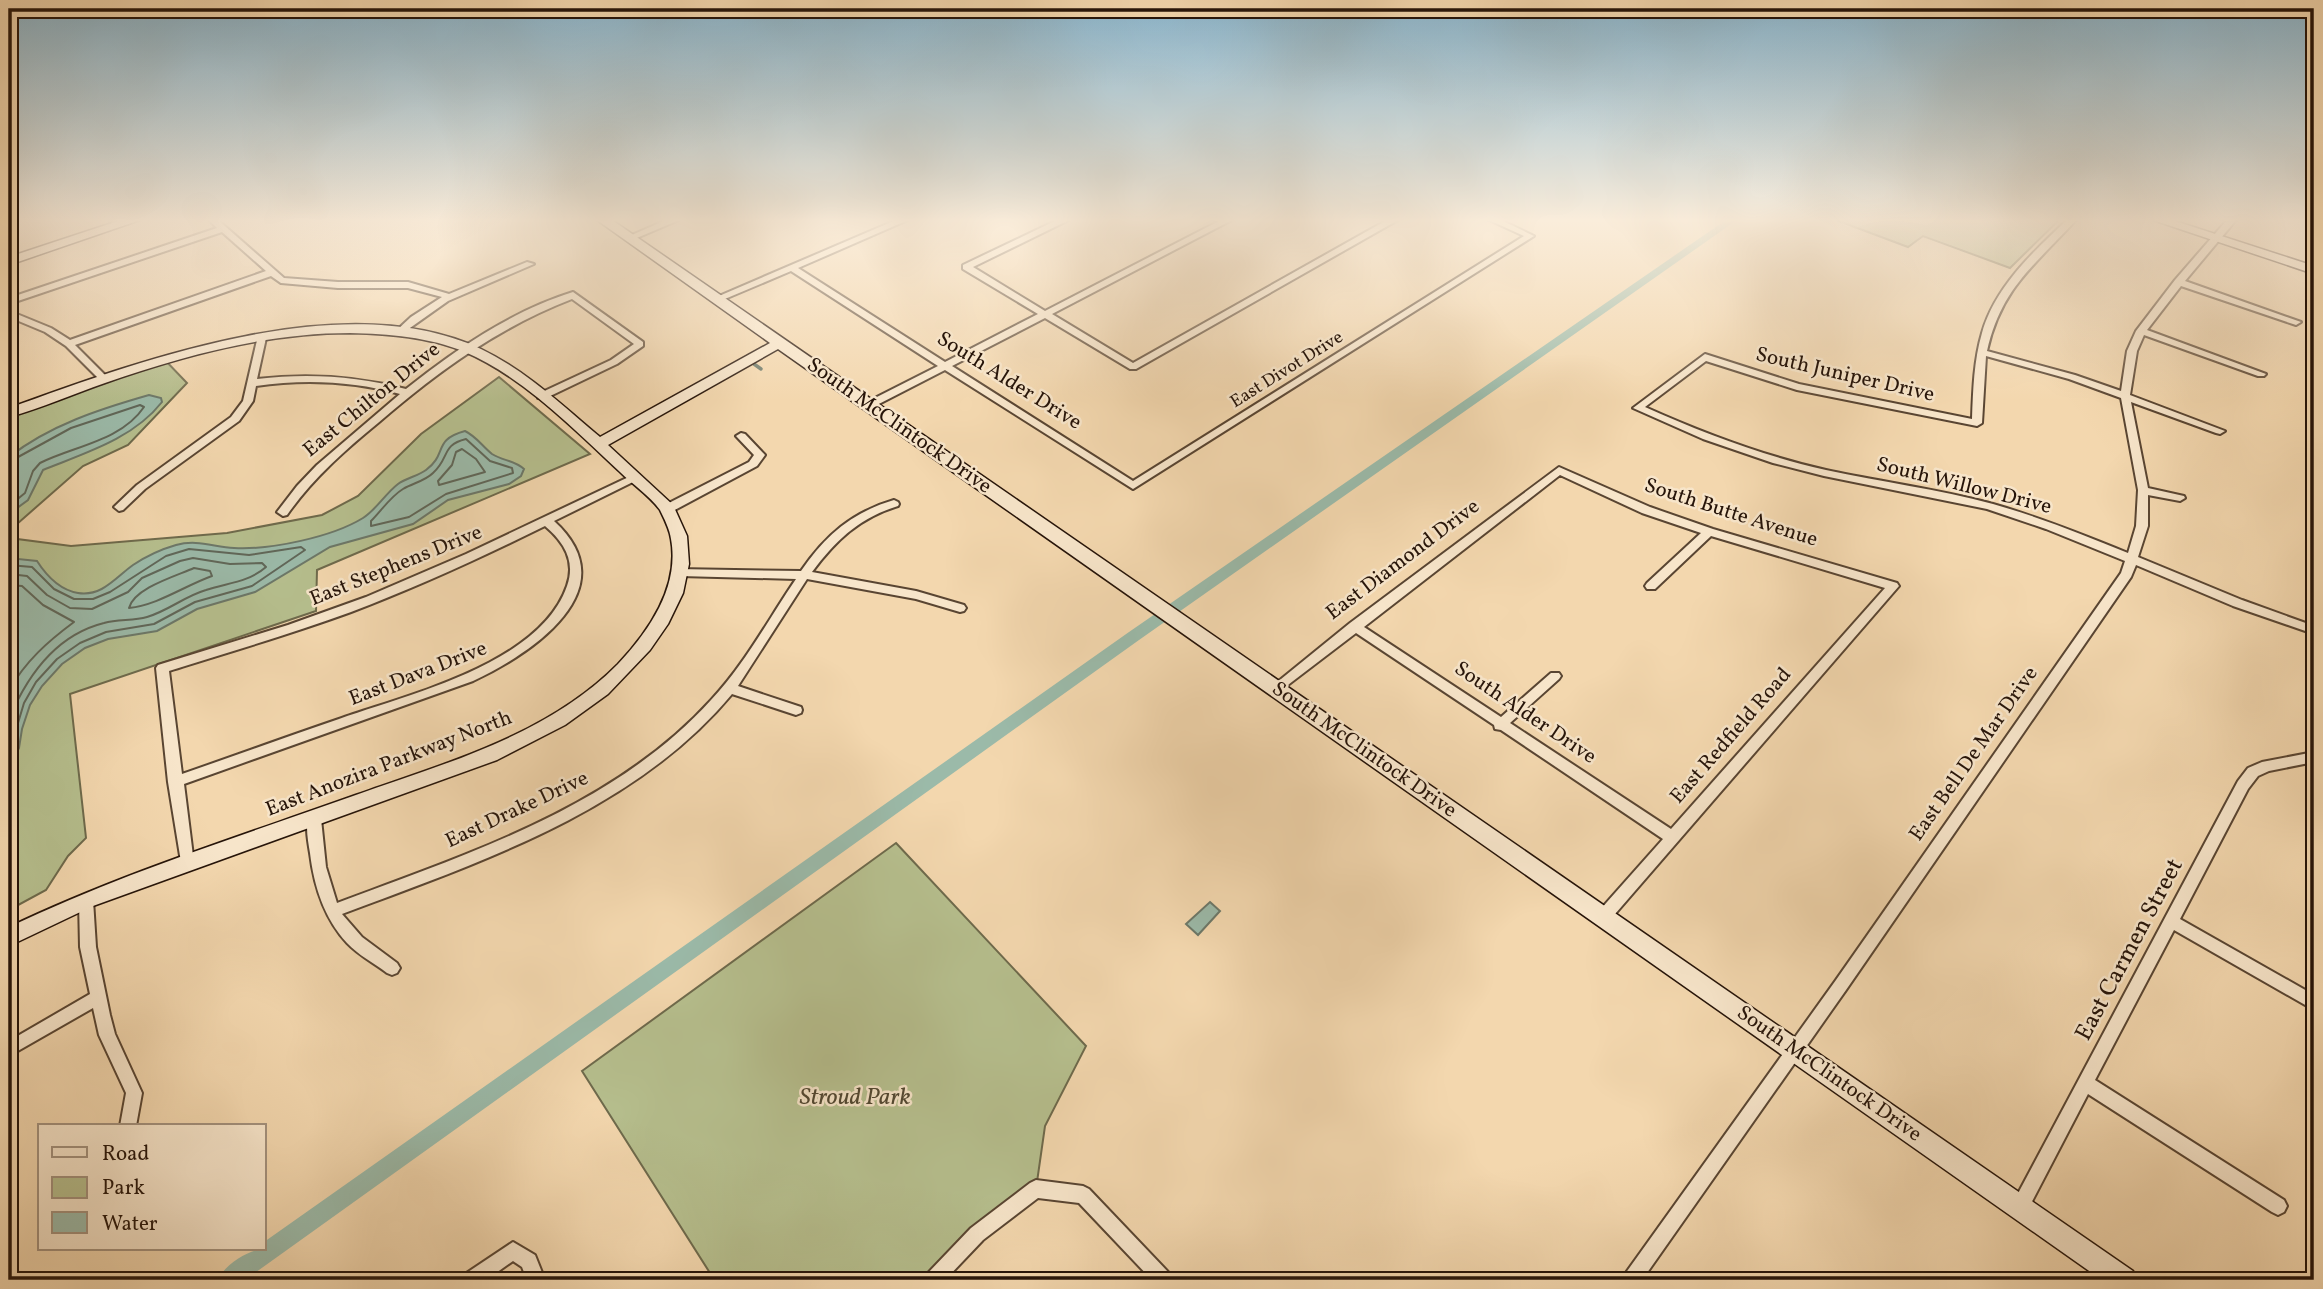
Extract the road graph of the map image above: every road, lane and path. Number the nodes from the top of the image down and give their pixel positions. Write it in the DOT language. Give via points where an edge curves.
graph roads {
  1 [pos="71,280"];
  2 [pos="250,280"];
  3 [pos="282,280"];
  4 [pos="488,280"];
  5 [pos="690,280"];
  6 [pos="763,280"];
  7 [pos="811,280"];
  8 [pos="987,280"];
  9 [pos="1111,280"];
  10 [pos="1287,280"];
  11 [pos="1460,280"];
  12 [pos="2013,280"];
  13 [pos="2178,282"];
  14 [pos="573,295"];
  15 [pos="447,296"];
  16 [pos="717,299"];
  17 [pos="9,301"];
  18 [pos="9,314"];
  19 [pos="1044,315"];
  20 [pos="2296,322"];
  21 [pos="2141,331"];
  22 [pos="400,332"];
  23 [pos="261,338"];
  24 [pos="775,340"];
  25 [pos="69,344"];
  26 [pos="469,348"];
  27 [pos="1981,352"];
  28 [pos="1705,357"];
  29 [pos="944,367"];
  30 [pos="2261,374"];
  31 [pos="103,378"];
  32 [pos="253,383"];
  33 [pos="406,392"];
  34 [pos="2125,395"];
  35 [pos="542,396"];
  36 [pos="869,405"];
  37 [pos="9,413"];
  38 [pos="2220,431"];
  39 [pos="741,436"];
  40 [pos="594,440"];
  41 [pos="1559,470"];
  42 [pos="635,477"];
  43 [pos="1133,486"];
  44 [pos="2143,489"];
  45 [pos="2180,498"];
  46 [pos="894,504"];
  47 [pos="119,507"];
  48 [pos="667,509"];
  49 [pos="283,512"];
  50 [pos="547,521"];
  51 [pos="1709,532"];
  52 [pos="2133,558"];
  53 [pos="680,572"];
  54 [pos="806,575"];
  55 [pos="1651,586"];
  56 [pos="1893,586"];
  57 [pos="960,607"];
  58 [pos="1354,626"];
  59 [pos="2314,631"];
  60 [pos="1555,676"];
  61 [pos="729,688"];
  62 [pos="1276,688"];
  63 [pos="796,710"];
  64 [pos="1500,725"];
  65 [pos="2311,761"];
  66 [pos="175,782"];
  67 [pos="314,819"];
  68 [pos="1672,837"];
  69 [pos="187,864"];
  70 [pos="86,900"];
  71 [pos="332,911"];
  72 [pos="1604,916"];
  73 [pos="2171,921"];
  74 [pos="9,937"];
  75 [pos="392,968"];
  76 [pos="98,997"];
  77 [pos="2314,1003"];
  78 [pos="9,1049"];
  79 [pos="1796,1050"];
  80 [pos="2085,1083"];
  81 [pos="128,1124"];
  82 [pos="1036,1189"];
  83 [pos="2278,1206"];
  84 [pos="2020,1207"];
  85 [pos="471,1280"];
  86 [pos="536,1280"];
  87 [pos="933,1280"];
  88 [pos="1164,1280"];
  89 [pos="1631,1280"];
  90 [pos="2124,1280"];
  1 -- 17 [label="street"];
  2 -- 25 [label="street"];
  3 -- 15 [label="street" via="408,285"];
  4 -- 15 [label="street"];
  5 -- 16 [label="main road, South McClintock Drive"];
  6 -- 16 [label="street"];
  7 -- 29 [label="street, South Alder Drive"];
  8 -- 19 [label="street"];
  9 -- 19 [label="street"];
  10 -- 19 [label="street" via="1133,367"];
  11 -- 43 [label="street, East Divot Drive"];
  12 -- 27 [label="street" via="1987,328"];
  13 -- 20 [label="street"];
  13 -- 21 [label="street, East Bell De Mar Drive"];
  14 -- 26 [label="street, East Chilton Drive" via="524,315"];
  14 -- 35 [label="street" via="640,344 614,362"];
  15 -- 22 [label="street"];
  16 -- 24 [label="main road, South McClintock Drive"];
  18 -- 25 [label="street"];
  19 -- 29 [label="street"];
  21 -- 30 [label="street"];
  21 -- 34 [label="street, East Bell De Mar Drive" via="2132,351"];
  22 -- 23 [label="main road, East Anozira Parkway North" via="312,332"];
  22 -- 26 [label="main road, East Anozira Parkway North"];
  23 -- 31 [label="main road, East Anozira Parkway North" via="163,358"];
  23 -- 32 [label="street"];
  24 -- 36 [label="main road, South McClintock Drive"];
  24 -- 40 [label="main road" via="651,418"];
  25 -- 31 [label="street"];
  26 -- 33 [label="street, East Chilton Drive"];
  26 -- 35 [label="main road, East Anozira Parkway North" via="490,357"];
  27 -- 28 [label="street, South Juniper Drive" via="1977,422 1797,387"];
  27 -- 34 [label="street"];
  28 -- 52 [label="street, South Willow Drive" via="1638,408 1750,452 2009,512"];
  29 -- 36 [label="street"];
  29 -- 43 [label="street, South Alder Drive"];
  31 -- 37 [label="main road, East Anozira Parkway North"];
  32 -- 33 [label="street" via="287,378 352,379"];
  32 -- 47 [label="street" via="248,401 235,419"];
  33 -- 49 [label="street, East Chilton Drive" via="318,469"];
  34 -- 38 [label="street"];
  34 -- 44 [label="street, East Bell De Mar Drive"];
  35 -- 40 [label="main road, East Anozira Parkway North"];
  36 -- 62 [label="main road, South McClintock Drive"];
  39 -- 48 [label="street" via="760,455 752,464"];
  40 -- 42 [label="main road, East Anozira Parkway North"];
  41 -- 51 [label="street, South Butte Avenue" via="1646,510"];
  41 -- 58 [label="street, East Diamond Drive"];
  42 -- 48 [label="main road, East Anozira Parkway North"];
  42 -- 50 [label="street, East Stephens Drive"];
  44 -- 45 [label="street"];
  44 -- 52 [label="street, East Bell De Mar Drive" via="2142,526"];
  46 -- 54 [label="street, East Drake Drive" via="867,512 844,527"];
  48 -- 53 [label="main road, East Anozira Parkway North" via="678,541"];
  50 -- 66 [label="street, East Stephens Drive" via="469,559 321,619 162,668"];
  50 -- 66 [label="street, East Dava Drive" via="566,539 575,558 575,583 562,610 510,659 469,678"];
  51 -- 55 [label="street"];
  51 -- 56 [label="street, South Butte Avenue"];
  52 -- 59 [label="street, South Willow Drive" via="2244,607"];
  52 -- 79 [label="street, East Bell De Mar Drive" via="2127,574"];
  53 -- 54 [label="street"];
  53 -- 67 [label="main road, East Anozira Parkway North" via="671,603 653,635 581,705 490,755"];
  54 -- 57 [label="street"];
  54 -- 61 [label="street, East Drake Drive"];
  56 -- 68 [label="street, East Redfield Road"];
  58 -- 62 [label="street, East Diamond Drive"];
  58 -- 64 [label="street, South Alder Drive"];
  60 -- 64 [label="street"];
  61 -- 63 [label="street"];
  61 -- 71 [label="street, East Drake Drive" via="678,740 594,799 506,843"];
  62 -- 72 [label="main road, South McClintock Drive"];
  64 -- 68 [label="street, South Alder Drive"];
  65 -- 73 [label="street, East Carmen Street" via="2253,772"];
  66 -- 69 [label="street"];
  67 -- 69 [label="main road, East Anozira Parkway North"];
  67 -- 71 [label="street" via="316,861"];
  68 -- 72 [label="street, East Redfield Road"];
  69 -- 70 [label="main road, East Anozira Parkway North"];
  70 -- 74 [label="main road, East Anozira Parkway North"];
  70 -- 76 [label="street" via="88,947"];
  71 -- 75 [label="street" via="352,938"];
  72 -- 79 [label="main road, South McClintock Drive"];
  73 -- 77 [label="street"];
  73 -- 80 [label="street, East Carmen Street"];
  76 -- 78 [label="street"];
  76 -- 81 [label="street" via="107,1035 134,1093"];
  79 -- 84 [label="main road, South McClintock Drive"];
  79 -- 89 [label="street, East Bell De Mar Drive"];
  80 -- 83 [label="street"];
  80 -- 84 [label="street, East Carmen Street"];
  82 -- 87 [label="street" via="977,1234"];
  82 -- 88 [label="street" via="1083,1195"];
  84 -- 90 [label="main road, South McClintock Drive"];
  85 -- 86 [label="street" via="513,1251 529,1261"];
}
